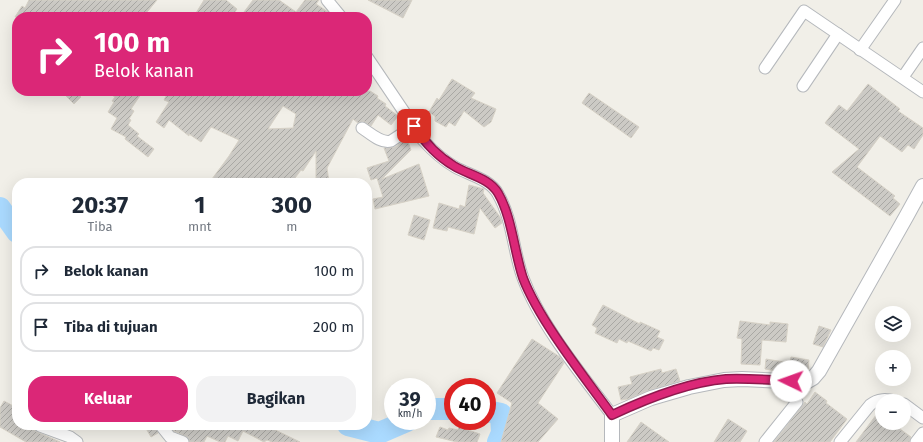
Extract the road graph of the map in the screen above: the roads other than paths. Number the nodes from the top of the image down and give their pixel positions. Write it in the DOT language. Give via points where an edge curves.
graph roads {
  1 [pos="327,0"];
  2 [pos="892,1"];
  3 [pos="337,12"];
  4 [pos="838,34"];
  5 [pos="923,48"];
  6 [pos="860,50"];
  7 [pos="372,64"];
  8 [pos="765,68"];
  9 [pos="903,77"];
  10 [pos="803,86"];
  11 [pos="923,92"];
  12 [pos="414,126"];
  13 [pos="362,128"];
  14 [pos="923,186"];
  15 [pos="875,401"];
  16 [pos="797,402"];
  17 [pos="911,409"];
  18 [pos="612,415"];
  19 [pos="923,418"];
  20 [pos="51,430"];
  21 [pos="923,433"];
  22 [pos="167,439"];
  23 [pos="77,442"];
  24 [pos="183,442"];
  25 [pos="612,442"];
  26 [pos="765,442"];
  27 [pos="840,442"];
  28 [pos="916,442"];
  1 -- 3 [label="street"];
  2 -- 6 [label="street"];
  4 -- 6 [label="street"];
  4 -- 8 [label="street" via="804,11"];
  4 -- 10 [label="street"];
  5 -- 9 [label="street"];
  6 -- 9 [label="street"];
  7 -- 12 [label="street"];
  9 -- 11 [label="street"];
  12 -- 13 [label="street" via="388,142"];
  12 -- 18 [label="street" via="431,148 454,166 488,183 498,194 508,219 523,278 534,301 574,365"];
  14 -- 18 [label="street" via="813,378 806,382 724,380 651,398"];
  15 -- 27 [label="street"];
  16 -- 26 [label="street"];
  17 -- 19 [label="street"];
  18 -- 25 [label="street"];
  20 -- 23 [label="street"];
  21 -- 28 [label="street"];
  22 -- 24 [label="street"];
}
